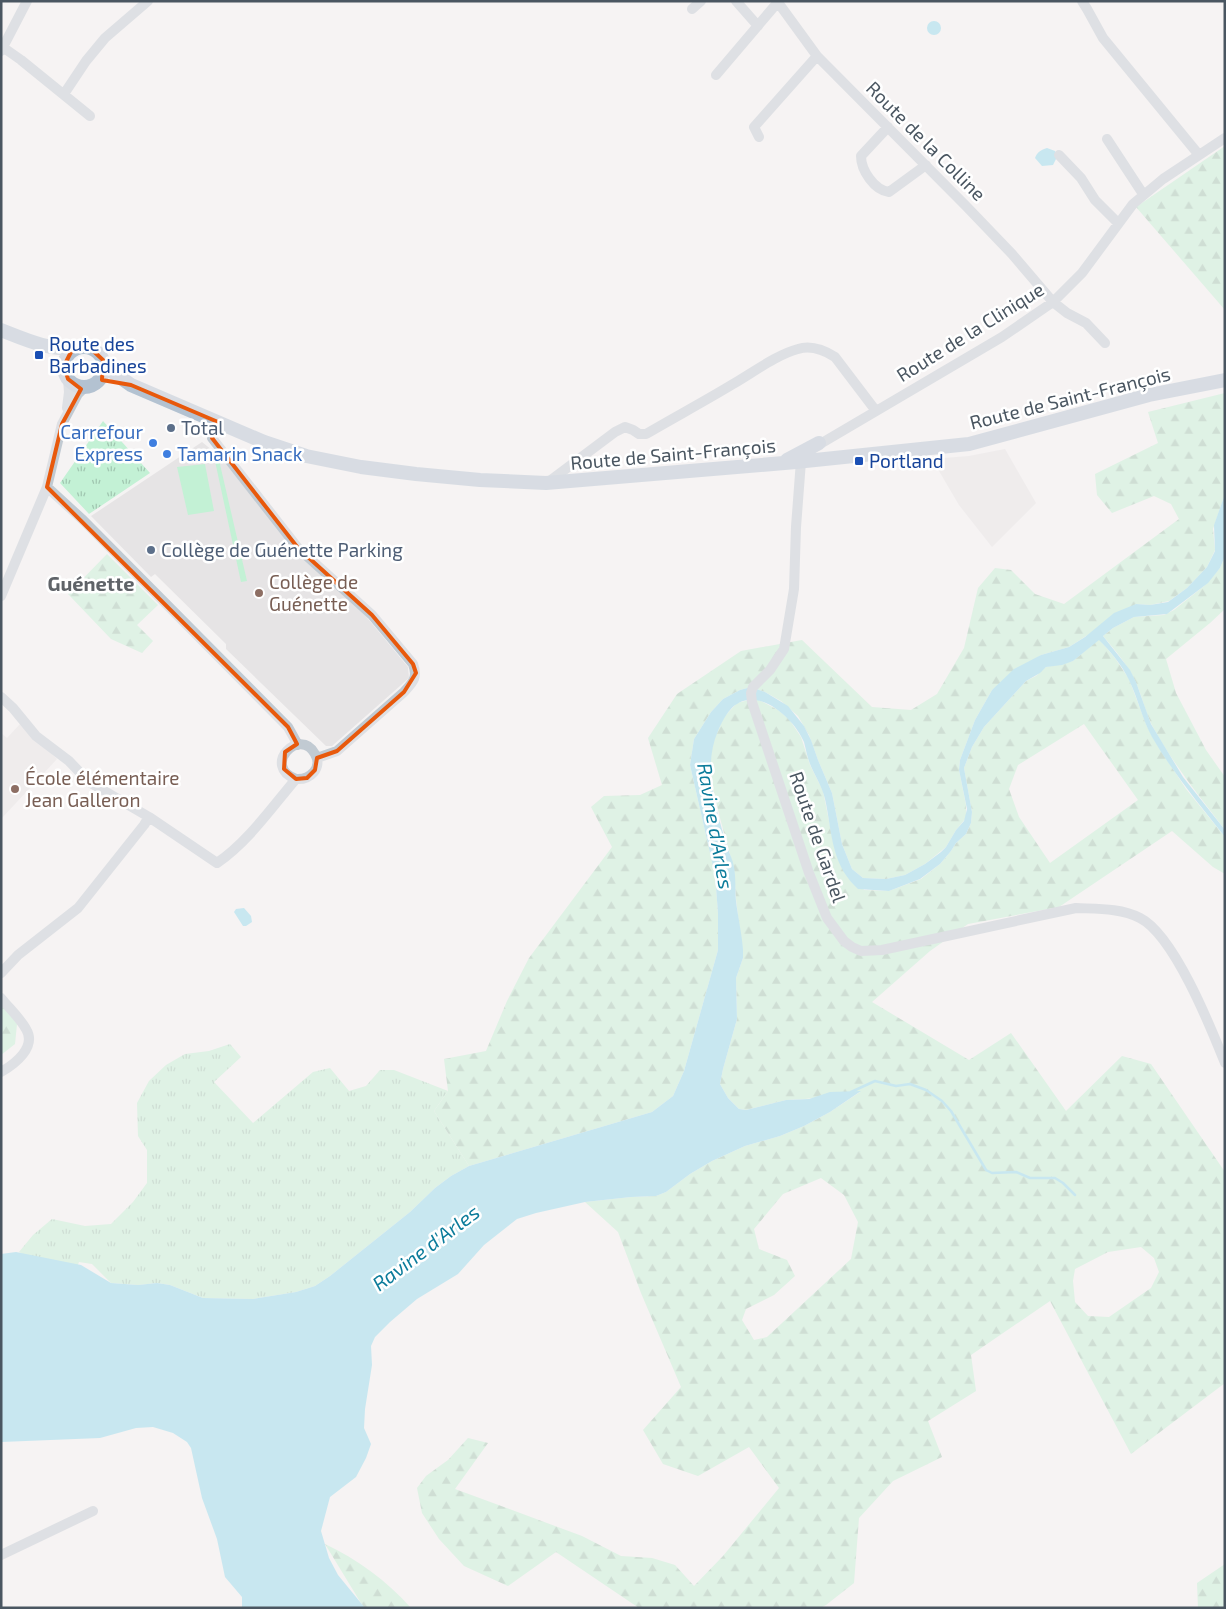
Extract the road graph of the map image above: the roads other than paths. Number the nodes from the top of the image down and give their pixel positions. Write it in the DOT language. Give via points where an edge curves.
graph roads {
  1 [pos="27,1"];
  2 [pos="148,1"];
  3 [pos="701,1"];
  4 [pos="736,1"];
  5 [pos="1082,1"];
  6 [pos="778,2"];
  7 [pos="692,9"];
  8 [pos="758,26"];
  9 [pos="2,50"];
  10 [pos="817,56"];
  11 [pos="716,75"];
  12 [pos="64,94"];
  13 [pos="90,116"];
  14 [pos="888,127"];
  15 [pos="759,137"];
  16 [pos="1225,138"];
  17 [pos="1107,139"];
  18 [pos="1059,155"];
  19 [pos="1199,155"];
  20 [pos="926,165"];
  21 [pos="1143,194"];
  22 [pos="1118,223"];
  23 [pos="1053,302"];
  24 [pos="1,330"];
  25 [pos="30,342"];
  26 [pos="1105,344"];
  27 [pos="76,348"];
  28 [pos="103,360"];
  29 [pos="66,372"];
  30 [pos="1225,380"];
  31 [pos="90,384"];
  32 [pos="131,385"];
  33 [pos="876,411"];
  34 [pos="66,414"];
  35 [pos="218,422"];
  36 [pos="825,441"];
  37 [pos="838,457"];
  38 [pos="808,460"];
  39 [pos="781,463"];
  40 [pos="546,483"];
  41 [pos="48,487"];
  42 [pos="1,596"];
  43 [pos="1,697"];
  44 [pos="298,745"];
  45 [pos="317,758"];
  46 [pos="296,779"];
  47 [pos="149,817"];
  48 [pos="1,973"];
  49 [pos="1,998"];
  50 [pos="1225,1063"];
  51 [pos="1,1072"];
  52 [pos="93,1511"];
  53 [pos="1,1554"];
  1 -- 9 [label="street"];
  2 -- 12 [label="street" via="105,38"];
  3 -- 7 [label="street"];
  4 -- 8 [label="street"];
  5 -- 19 [label="street" via="1107,44"];
  6 -- 8 [label="street"];
  6 -- 10 [label="street, Route de la Colline"];
  8 -- 11 [label="street"];
  9 -- 12 [label="street"];
  10 -- 14 [label="street, Route de la Colline"];
  10 -- 15 [label="street" via="754,127"];
  12 -- 13 [label="street"];
  14 -- 20 [label="street, Route de la Colline"];
  14 -- 20 [label="street" via="861,156 876,186 889,192"];
  16 -- 19 [label="street, Route de la Clinique"];
  17 -- 21 [label="street"];
  18 -- 22 [label="street"];
  19 -- 21 [label="street, Route de la Clinique"];
  20 -- 23 [label="street, Route de la Colline" via="1012,254"];
  21 -- 22 [label="street, Route de la Clinique"];
  22 -- 23 [label="street, Route de la Clinique" via="1082,273"];
  23 -- 26 [label="street, Route de la Colline" via="1086,323"];
  23 -- 33 [label="street, Route de la Clinique" via="1002,337"];
  24 -- 25 [label="main road"];
  25 -- 27 [label="main road" via="60,349"];
  25 -- 29 [label="main road" via="54,357"];
  27 -- 28 [label="main road" via="89,347"];
  27 -- 29 [label="main road" via="68,353"];
  28 -- 31 [label="main road" via="103,372"];
  28 -- 32 [label="main road, Route de Saint-François"];
  29 -- 31 [label="main road" via="75,385"];
  29 -- 34 [label="street" via="69,392"];
  30 -- 37 [label="main road, Route de Saint-François" via="1149,395 969,444"];
  31 -- 32 [label="main road, Route de Saint-François"];
  31 -- 34 [label="street" via="78,394"];
  32 -- 35 [label="main road, Route de Saint-François"];
  33 -- 36 [label="street, Route de la Clinique"];
  33 -- 40 [label="street" via="834,357 814,348 798,348 646,434 625,427 615,432"];
  34 -- 41 [label="street"];
  35 -- 40 [label="main road, Route de Saint-François" via="264,442 341,464 471,479"];
  35 -- 45 [label="street" via="212,438 298,548 372,614 413,664 416,673 404,692 337,751"];
  36 -- 37 [label="main road"];
  36 -- 38 [label="street"];
  36 -- 39 [label="main road"];
  37 -- 38 [label="main road, Route de Saint-François"];
  38 -- 39 [label="main road, Route de Saint-François"];
  38 -- 50 [label="street, Route de Gardel" via="796,527 794,589 784,649 751,693 809,873 827,918 844,941 861,951 882,950 1076,908 1124,912 1141,918 1168,946 1206,1016"];
  39 -- 40 [label="main road, Route de Saint-François"];
  41 -- 42 [label="street"];
  41 -- 44 [label="street" via="288,727"];
  43 -- 47 [label="street" via="36,736 69,761 89,782"];
  44 -- 45 [label="street" via="311,748"];
  44 -- 46 [label="street" via="285,752 282,763 287,774"];
  45 -- 46 [label="street" via="316,770 308,778"];
  46 -- 47 [label="street" via="240,843 217,863"];
  47 -- 48 [label="street" via="78,908 18,955"];
  49 -- 51 [label="street" via="27,1030 28,1044 22,1058"];
  52 -- 53 [label="street"];
}
